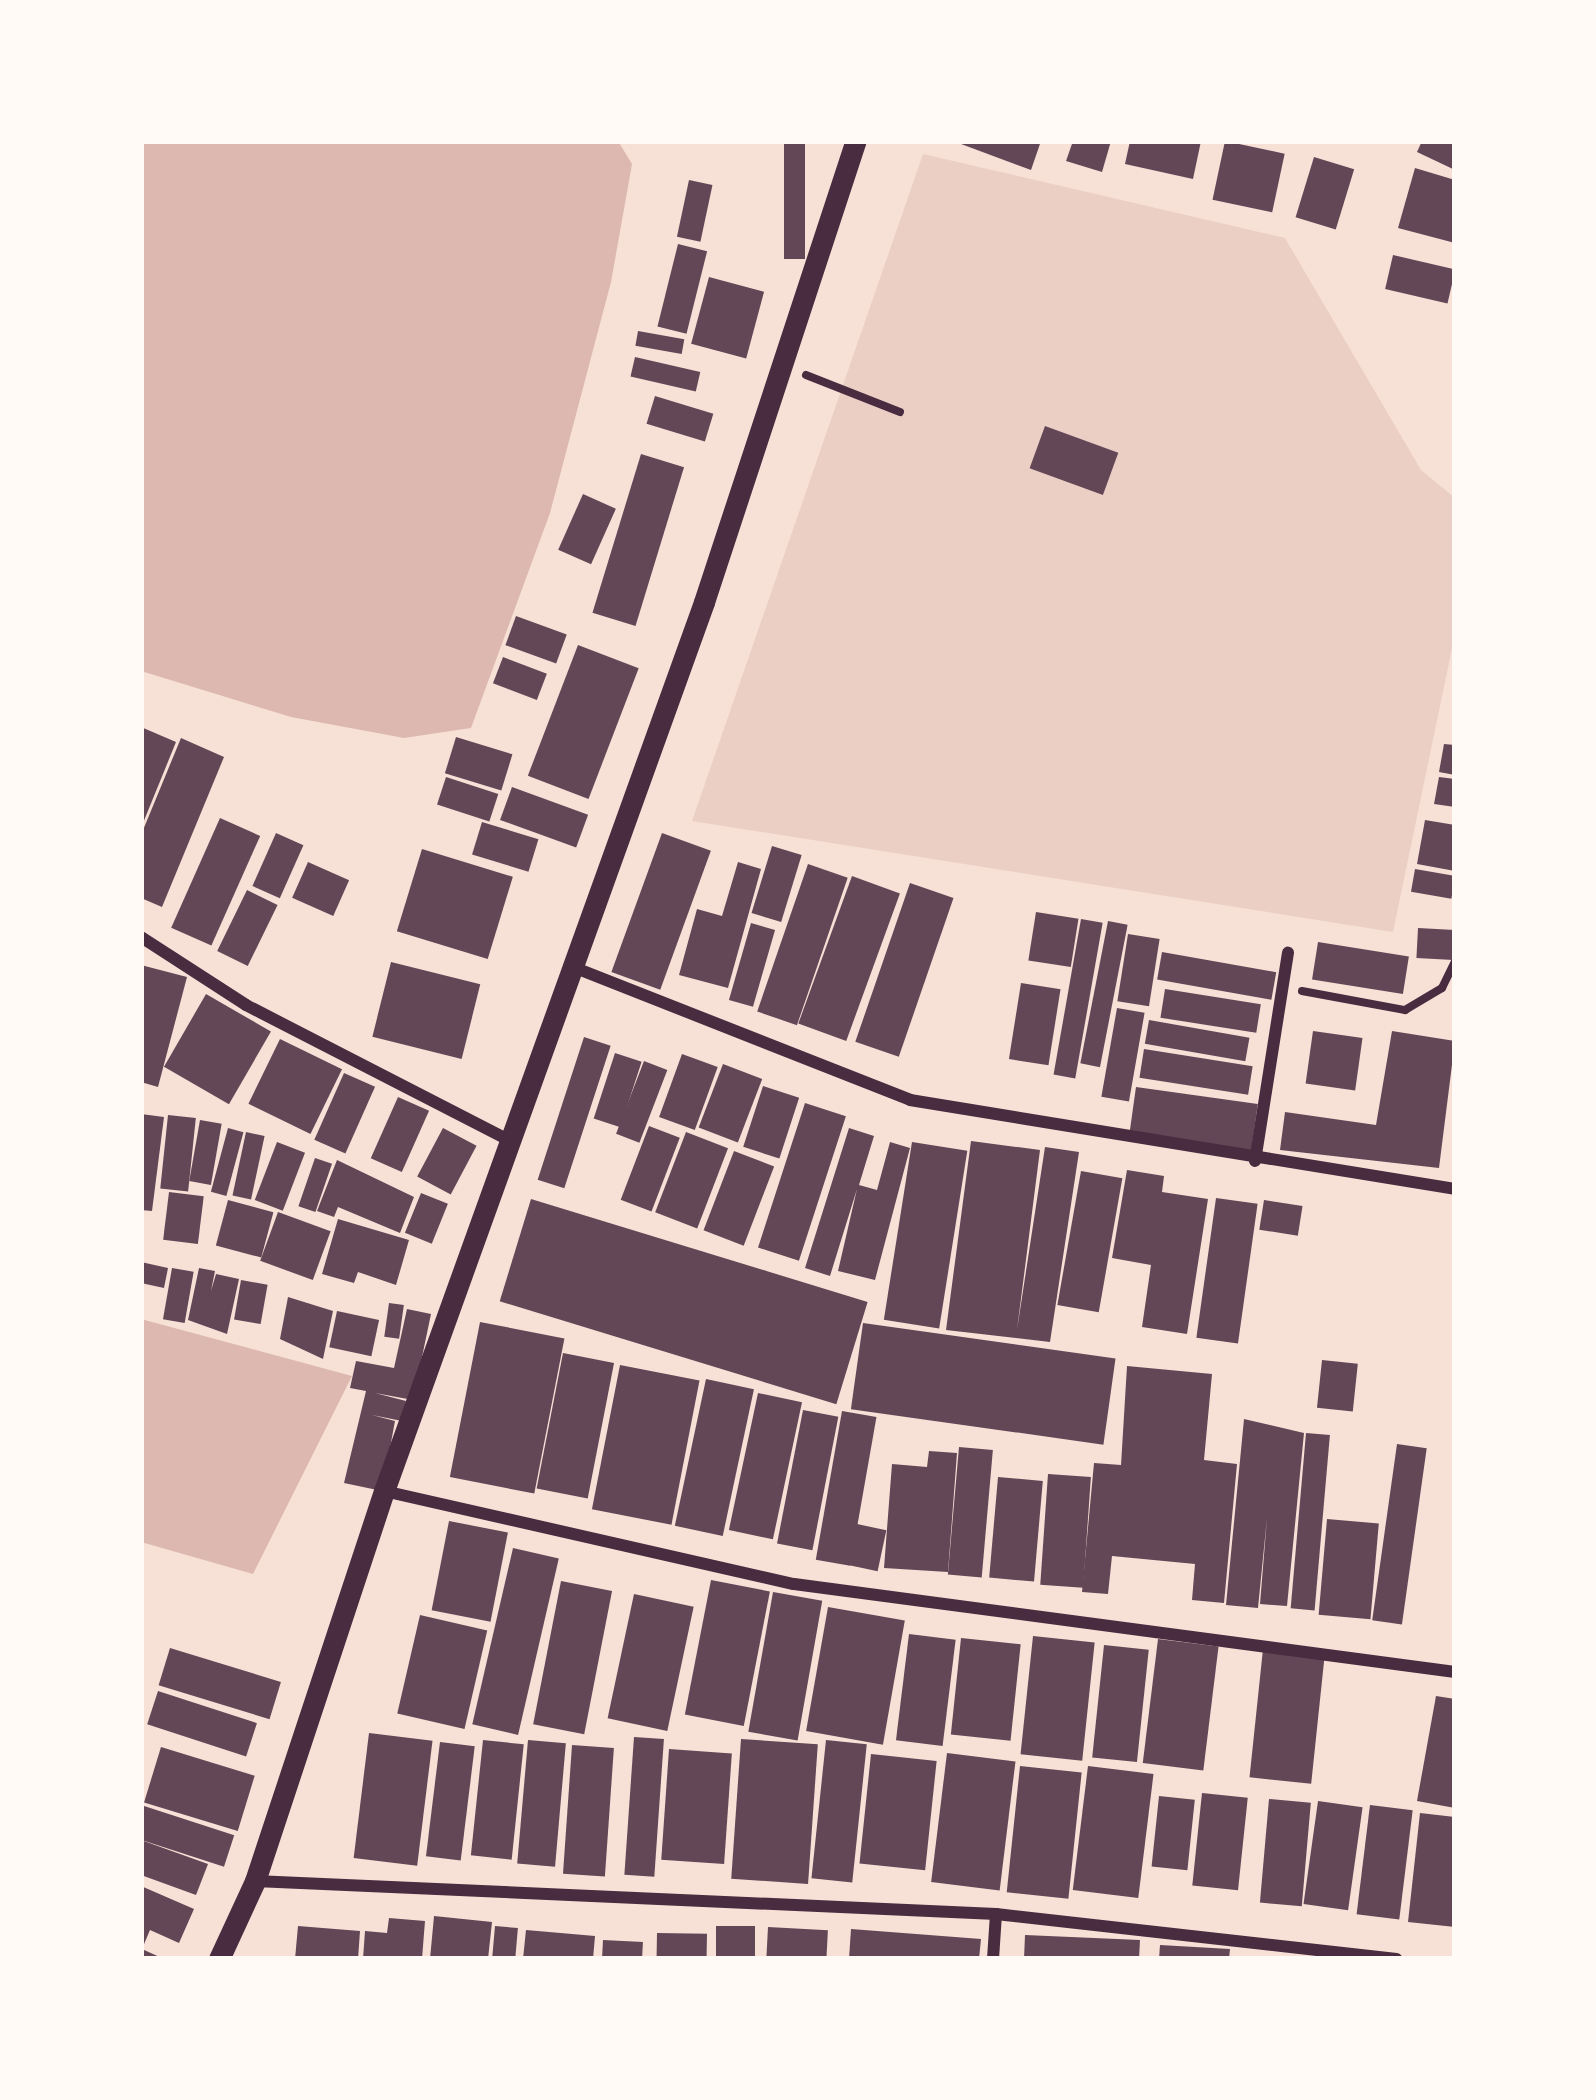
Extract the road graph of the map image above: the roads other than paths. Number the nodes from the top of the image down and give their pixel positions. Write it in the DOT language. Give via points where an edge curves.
graph roads {
  1 [pos="856,141"];
  2 [pos="141,937"];
  3 [pos="1288,953"];
  4 [pos="573,967"];
  5 [pos="511,1141"];
  6 [pos="1255,1161"];
  7 [pos="1455,1189"];
  8 [pos="384,1491"];
  9 [pos="1455,1672"];
  10 [pos="255,1881"];
  11 [pos="996,1914"];
  12 [pos="219,1959"];
  13 [pos="993,1959"];
  14 [pos="1396,1959"];
  1 -- 4 [label="street"];
  2 -- 5 [label="street" via="246,1005"];
  3 -- 6 [label="street"];
  4 -- 5 [label="street"];
  4 -- 6 [label="street" via="910,1100"];
  5 -- 8 [label="street"];
  6 -- 7 [label="street"];
  8 -- 9 [label="street" via="794,1584"];
  8 -- 10 [label="street"];
  10 -- 11 [label="street"];
  10 -- 12 [label="street"];
  11 -- 13 [label="street"];
  11 -- 14 [label="street"];
}
